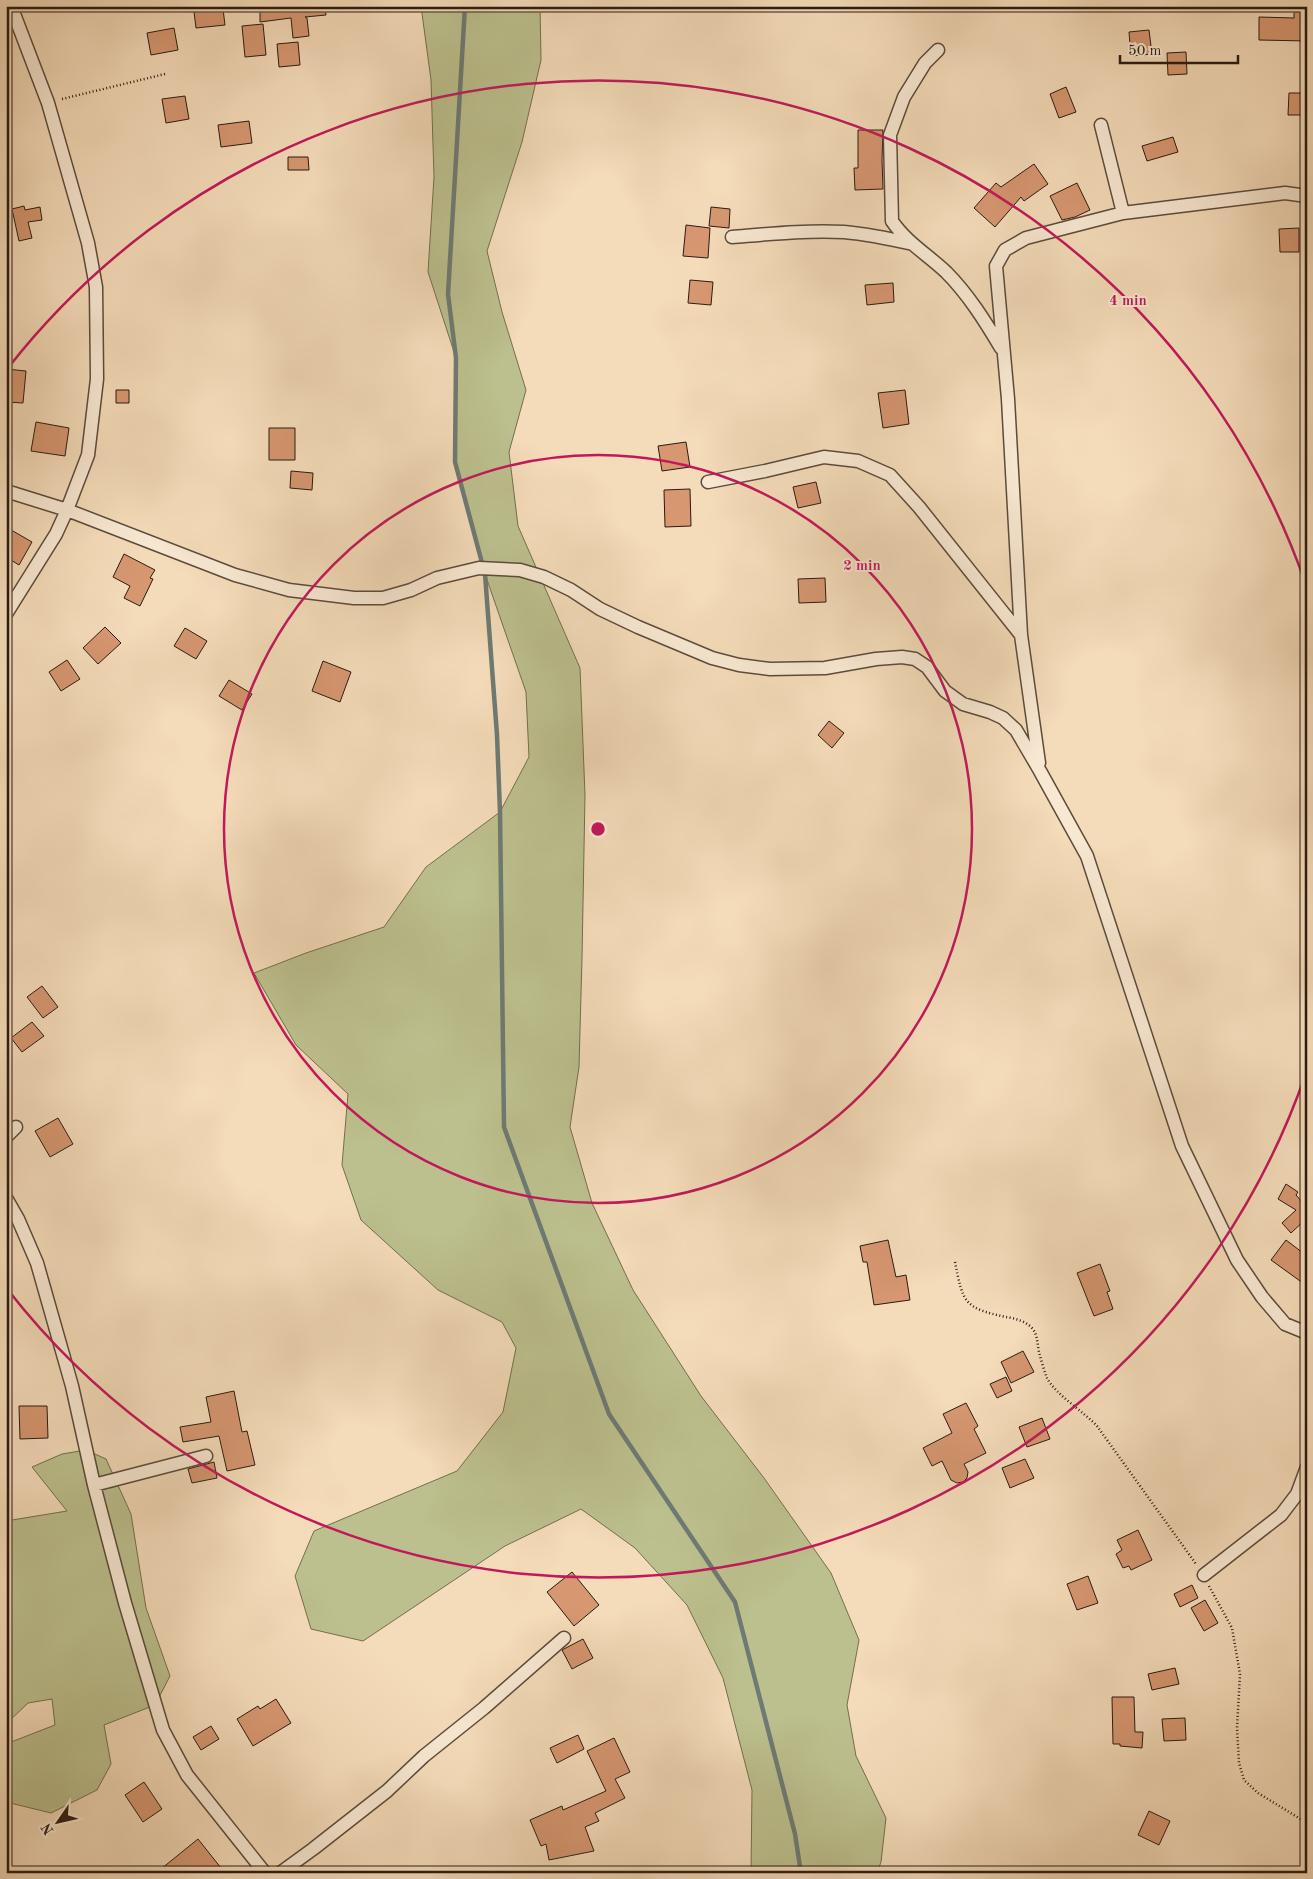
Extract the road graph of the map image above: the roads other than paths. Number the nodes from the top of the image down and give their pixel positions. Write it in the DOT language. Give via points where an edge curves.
graph roads {
  1 [pos="11,6"];
  2 [pos="938,50"];
  3 [pos="1100,125"];
  4 [pos="1307,196"];
  5 [pos="1123,213"];
  6 [pos="732,237"];
  7 [pos="913,244"];
  8 [pos="1004,352"];
  9 [pos="708,482"];
  10 [pos="6,491"];
  11 [pos="67,510"];
  12 [pos="6,614"];
  13 [pos="1021,635"];
  14 [pos="1040,770"];
  15 [pos="16,1127"];
  16 [pos="6,1136"];
  17 [pos="6,1198"];
  18 [pos="1307,1333"];
  19 [pos="206,1456"];
  20 [pos="1307,1467"];
  21 [pos="94,1485"];
  22 [pos="1204,1575"];
  23 [pos="564,1638"];
  24 [pos="265,1873"];
  25 [pos="280,1873"];
  1 -- 11 [label="street" via="48,103 88,242 96,288 97,379 88,455"];
  2 -- 7 [label="street" via="904,97 890,135 892,221"];
  3 -- 5 [label="street"];
  4 -- 5 [label="street" via="1285,192"];
  5 -- 8 [label="street" via="1026,238 1005,250 996,266"];
  6 -- 7 [label="street" via="845,232"];
  7 -- 8 [label="street" via="952,280 981,313"];
  8 -- 13 [label="street"];
  9 -- 13 [label="street" via="824,457 858,461 890,474"];
  10 -- 11 [label="street"];
  11 -- 12 [label="street" via="56,534"];
  11 -- 14 [label="street" via="235,575 289,590 383,598 437,578 480,568 520,570 571,590 600,609 638,627 712,658 739,665 770,669 825,668 884,658 915,660 926,667 945,691 963,704 1003,718 1016,730"];
  13 -- 14 [label="street"];
  14 -- 18 [label="street" via="1087,856 1182,1146 1237,1260 1285,1324"];
  15 -- 16 [label="street"];
  17 -- 21 [label="street" via="37,1263 72,1386"];
  19 -- 21 [label="street"];
  20 -- 22 [label="street" via="1297,1494 1281,1515"];
  21 -- 24 [label="street" via="163,1730 187,1775"];
  23 -- 25 [label="street" via="387,1791"];
}
